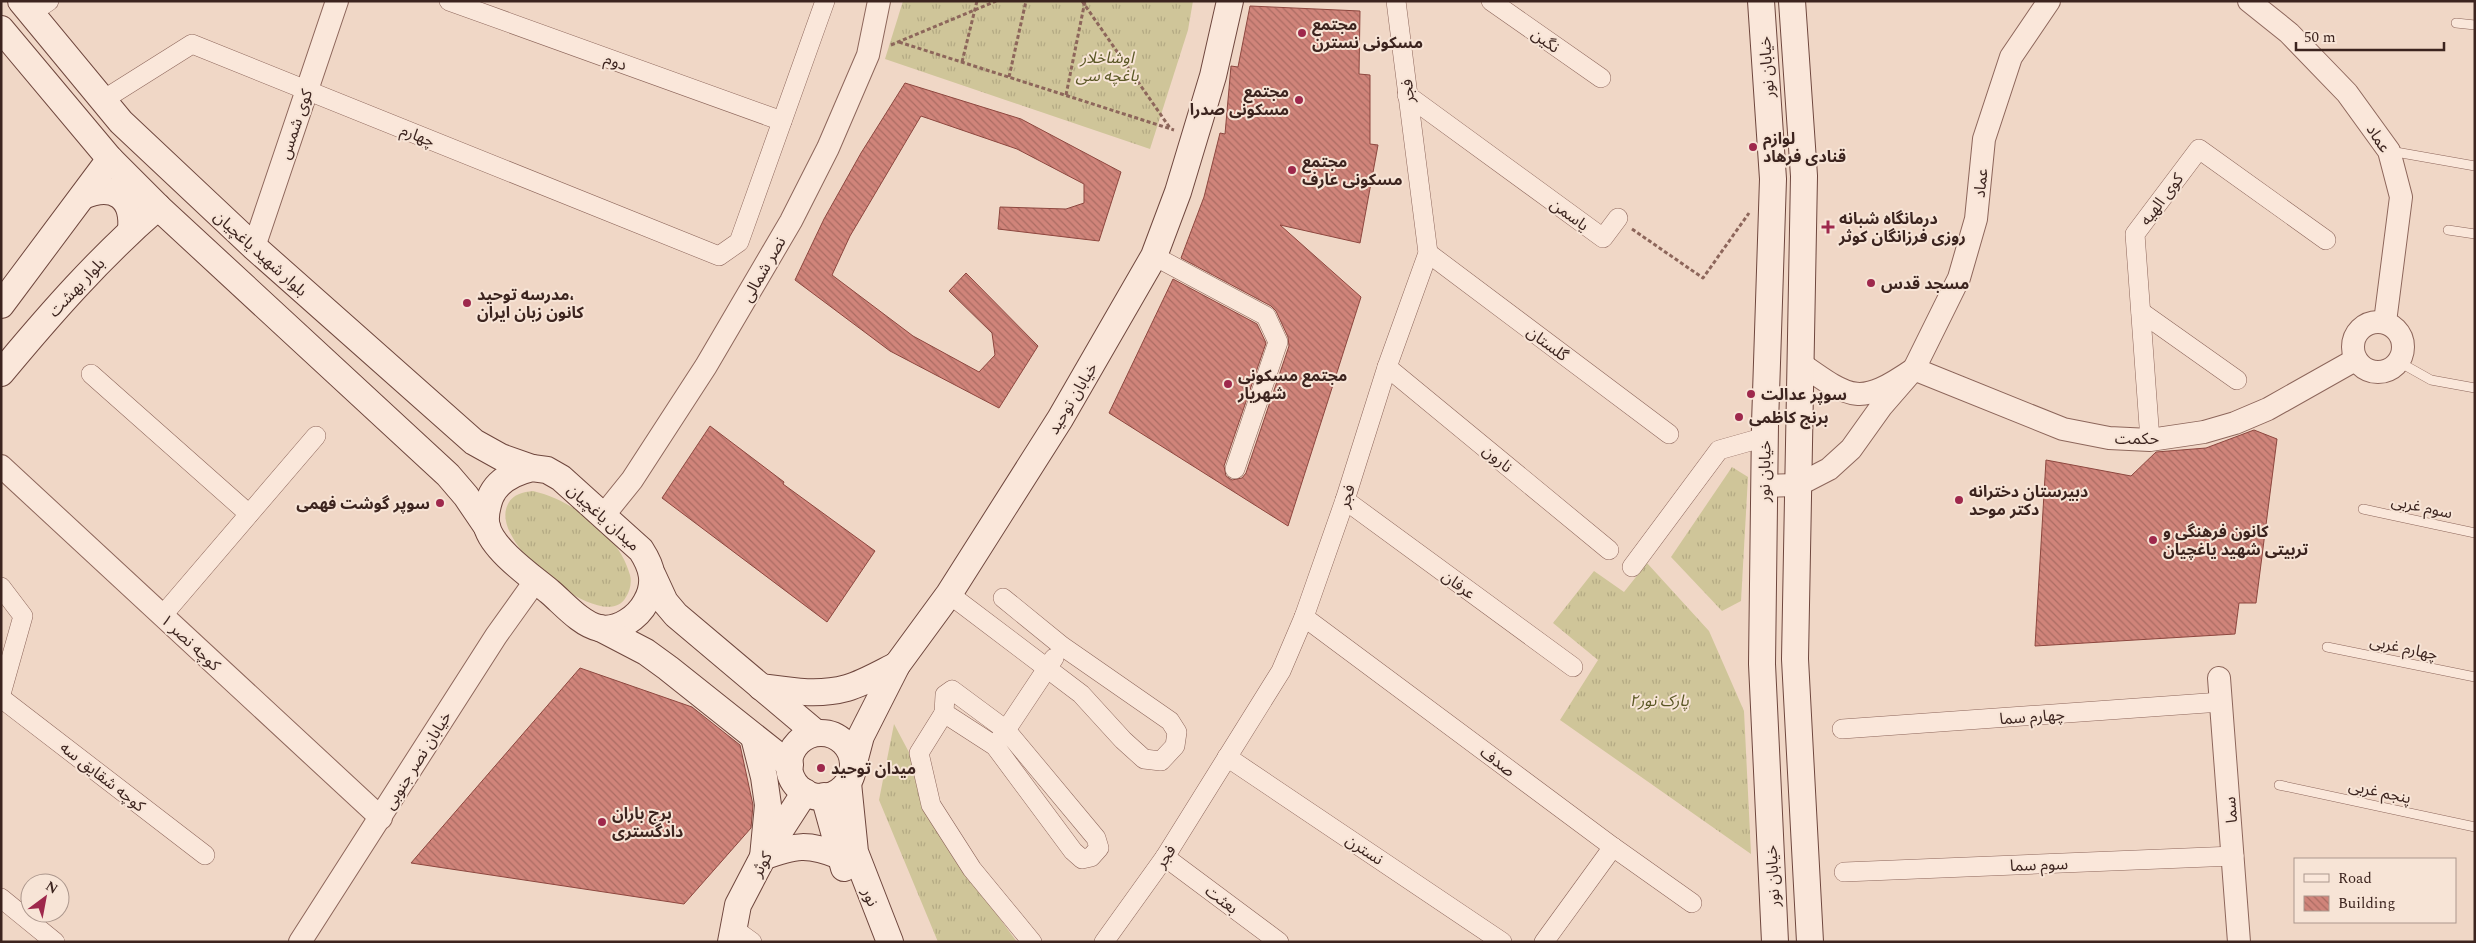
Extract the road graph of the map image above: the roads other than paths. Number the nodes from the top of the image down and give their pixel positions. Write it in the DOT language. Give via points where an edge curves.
graph roads {
  1 [pos="336,1"];
  2 [pos="449,1"];
  3 [pos="825,1"];
  4 [pos="879,1"];
  5 [pos="1230,1"];
  6 [pos="1396,1"];
  7 [pos="1491,1"];
  8 [pos="1761,1"];
  9 [pos="1792,1"];
  10 [pos="2049,1"];
  11 [pos="2249,1"];
  12 [pos="34,5"];
  13 [pos="2456,23"];
  14 [pos="2475,25"];
  15 [pos="1,29"];
  16 [pos="1601,78"];
  17 [pos="307,90"];
  18 [pos="1407,95"];
  19 [pos="103,100"];
  20 [pos="782,121"];
  21 [pos="2389,151"];
  22 [pos="110,159"];
  23 [pos="2475,166"];
  24 [pos="83,196"];
  25 [pos="158,207"];
  26 [pos="1618,218"];
  27 [pos="131,230"];
  28 [pos="2448,230"];
  29 [pos="2475,234"];
  30 [pos="2326,240"];
  31 [pos="254,247"];
  32 [pos="1428,253"];
  33 [pos="1154,256"];
  34 [pos="1,304"];
  35 [pos="2141,312"];
  36 [pos="2385,322"];
  37 [pos="2355,360"];
  38 [pos="2399,362"];
  39 [pos="1800,363"];
  40 [pos="1387,367"];
  41 [pos="1914,369"];
  42 [pos="1,373"];
  43 [pos="91,374"];
  44 [pos="2237,380"];
  45 [pos="2475,388"];
  46 [pos="1669,434"];
  47 [pos="316,436"];
  48 [pos="1765,437"];
  49 [pos="2150,440"];
  50 [pos="1,466"];
  51 [pos="532,468"];
  52 [pos="1235,469"];
  53 [pos="1798,485"];
  54 [pos="1764,486"];
  55 [pos="1346,500"];
  56 [pos="2364,509"];
  57 [pos="249,514"];
  58 [pos="603,516"];
  59 [pos="487,527"];
  60 [pos="2475,533"];
  61 [pos="1609,550"];
  62 [pos="1632,567"];
  63 [pos="653,576"];
  64 [pos="536,580"];
  65 [pos="1,587"];
  66 [pos="950,594"];
  67 [pos="1003,598"];
  68 [pos="162,616"];
  69 [pos="1304,617"];
  70 [pos="600,628"];
  71 [pos="1062,646"];
  72 [pos="2327,646"];
  73 [pos="897,665"];
  74 [pos="1573,667"];
  75 [pos="1048,668"];
  76 [pos="2475,677"];
  77 [pos="2219,678"];
  78 [pos="761,688"];
  79 [pos="1,696"];
  80 [pos="2221,702"];
  81 [pos="944,713"];
  82 [pos="1006,730"];
  83 [pos="1842,730"];
  84 [pos="826,734"];
  85 [pos="754,737"];
  86 [pos="995,746"];
  87 [pos="1227,757"];
  88 [pos="790,765"];
  89 [pos="851,774"];
  90 [pos="2279,785"];
  91 [pos="815,794"];
  92 [pos="381,818"];
  93 [pos="2475,827"];
  94 [pos="1613,847"];
  95 [pos="848,854"];
  96 [pos="204,855"];
  97 [pos="2234,856"];
  98 [pos="1165,857"];
  99 [pos="763,858"];
  100 [pos="1844,872"];
  101 [pos="1,898"];
  102 [pos="1692,903"];
  103 [pos="739,938"];
  104 [pos="55,942"];
  105 [pos="300,942"];
  106 [pos="870,942"];
  107 [pos="890,942"];
  108 [pos="1032,942"];
  109 [pos="1104,942"];
  110 [pos="1279,942"];
  111 [pos="1502,942"];
  112 [pos="1544,942"];
  113 [pos="1775,942"];
  114 [pos="1810,942"];
  115 [pos="2240,942"];
  1 -- 17 [label="street, کوی شمس"];
  2 -- 20 [label="street, دوم"];
  3 -- 20 [label="street"];
  4 -- 58 [label="street, نصر شمالی" via="868,55 828,148 791,222 706,366 632,480"];
  5 -- 33 [label="main road, خیابان توحید" via="1213,76 1182,133 1178,192"];
  6 -- 18 [label="street, فجر"];
  7 -- 16 [label="street, نگین"];
  8 -- 48 [label="main road, خیابان نور" via="1773,179"];
  9 -- 39 [label="main road, خیابان نور" via="1804,176"];
  10 -- 41 [label="street, عماد" via="2012,57 1984,139 1976,219 1959,278"];
  11 -- 21 [label="street, عماد" via="2290,33 2347,93"];
  12 -- 19 [label="main road, بلوار شهید یاغچیان"];
  13 -- 14 [label="lane"];
  15 -- 22 [label="main road"];
  17 -- 19 [label="street, چهارم" via="192,44"];
  17 -- 20 [label="street, چهارم" via="720,256 739,242"];
  17 -- 31 [label="street, کوی شمس"];
  18 -- 26 [label="street, یاسمن" via="1603,238"];
  18 -- 32 [label="street, فجر"];
  19 -- 31 [label="main road, بلوار شهید یاغچیان" via="121,122"];
  21 -- 23 [label="lane"];
  21 -- 36 [label="street, عماد" via="2401,197"];
  22 -- 24 [label="main road"];
  22 -- 25 [label="main road"];
  24 -- 27 [label="main road" via="98,190 113,192 126,201 132,215"];
  24 -- 34 [label="main road"];
  25 -- 27 [label="main road, بلوار بهشت"];
  25 -- 59 [label="main road" via="448,475"];
  27 -- 42 [label="main road, بلوار بهشت" via="56,306"];
  28 -- 29 [label="lane"];
  30 -- 35 [label="street, کوی الهیه" via="2199,149 2135,234"];
  31 -- 51 [label="main road, بلوار شهید یاغچیان" via="474,442 501,457"];
  32 -- 40 [label="street, فجر"];
  32 -- 46 [label="street, گلستان"];
  33 -- 52 [label="street" via="1266,316 1278,342"];
  33 -- 66 [label="main road, خیابان توحید" via="1074,396"];
  35 -- 44 [label="street"];
  35 -- 49 [label="street, کوی الهیه"];
  36 -- 37 [label="street" via="2372,322 2361,328 2352,348"];
  36 -- 38 [label="street" via="2402,336 2404,345"];
  37 -- 38 [label="street" via="2366,369 2379,372 2391,369"];
  37 -- 49 [label="street, حکمت" via="2268,409 2235,423 2204,432"];
  38 -- 45 [label="lane" via="2431,380"];
  39 -- 41 [label="street" via="1837,390 1867,396 1888,387"];
  39 -- 53 [label="main road, خیابان نور"];
  40 -- 55 [label="street, فجر"];
  40 -- 61 [label="street, نارون"];
  41 -- 49 [label="street, حکمت" via="2063,429 2109,438"];
  41 -- 53 [label="street" via="1851,449 1829,469"];
  43 -- 57 [label="street"];
  47 -- 57 [label="street"];
  48 -- 54 [label="main road, خیابان نور"];
  48 -- 62 [label="street" via="1719,450"];
  50 -- 68 [label="street, کوچه نصر ۱"];
  51 -- 58 [label="main road, میدان یاغچیان" via="547,470 561,478"];
  51 -- 59 [label="main road" via="516,472 491,494 486,510"];
  53 -- 54 [label="street"];
  53 -- 114 [label="main road, خیابان نور" via="1795,659"];
  54 -- 113 [label="main road, خیابان نور" via="1762,664"];
  55 -- 69 [label="street, فجر"];
  55 -- 74 [label="street, عرفان"];
  56 -- 60 [label="lane, سوم غربی"];
  57 -- 68 [label="street"];
  58 -- 63 [label="main road, میدان یاغچیان" via="641,550 650,563"];
  59 -- 64 [label="main road" via="491,538 501,549"];
  63 -- 70 [label="main road" via="650,596 642,610 616,627"];
  63 -- 78 [label="main road, میدان یاغچیان" via="665,602 676,615"];
  64 -- 70 [label="main road" via="584,620"];
  64 -- 92 [label="street, خیابان نصر جنوبی" via="496,636"];
  65 -- 79 [label="street" via="23,616"];
  66 -- 73 [label="main road, خیابان توحید"];
  66 -- 75 [label="street"];
  67 -- 71 [label="street"];
  68 -- 92 [label="street, کوچه نصر ۱"];
  69 -- 87 [label="street, فجر" via="1281,671"];
  69 -- 94 [label="street, صدف"];
  70 -- 85 [label="main road" via="646,652"];
  71 -- 75 [label="street"];
  71 -- 75 [label="street" via="1170,721 1177,732 1176,746 1161,761 1144,759 1081,694"];
  72 -- 76 [label="lane, چهارم غربی"];
  73 -- 78 [label="main road" via="848,688 826,693"];
  73 -- 84 [label="main road"];
  73 -- 89 [label="main road, خیابان توحید" via="861,736"];
  75 -- 82 [label="street"];
  77 -- 80 [label="street, سما"];
  78 -- 84 [label="main road, میدان یاغچیان"];
  79 -- 96 [label="street, کوچه شقایق سه"];
  80 -- 83 [label="street, چهارم سما"];
  80 -- 97 [label="street, سما"];
  81 -- 82 [label="street" via="945,694 952,690"];
  81 -- 86 [label="street"];
  81 -- 108 [label="street" via="920,753 931,805 972,869"];
  82 -- 86 [label="street"];
  82 -- 86 [label="street" via="1096,838 1099,848 1091,857 1082,859 1073,851"];
  84 -- 88 [label="main road" via="800,741 794,748"];
  84 -- 89 [label="main road" via="846,744 852,754"];
  85 -- 88 [label="main road"];
  85 -- 99 [label="main road" via="768,805"];
  87 -- 98 [label="street, فجر"];
  87 -- 111 [label="street, نسترن"];
  88 -- 91 [label="main road" via="794,780"];
  89 -- 91 [label="main road" via="833,794"];
  89 -- 95 [label="main road"];
  90 -- 93 [label="lane, پنجم غربی"];
  91 -- 95 [label="main road"];
  91 -- 99 [label="main road, کوثر"];
  92 -- 105 [label="street, خیابان نصر جنوبی"];
  94 -- 102 [label="street, صدف"];
  94 -- 112 [label="street"];
  95 -- 99 [label="main road" via="804,845 789,847"];
  95 -- 106 [label="main road, نور"];
  95 -- 107 [label="main road, نور"];
  97 -- 100 [label="street, سوم سما"];
  97 -- 115 [label="street, سما"];
  98 -- 109 [label="street, فجر"];
  98 -- 110 [label="street, بعثت"];
  99 -- 103 [label="main road, کوثر" via="738,905"];
  101 -- 104 [label="street"];
}
